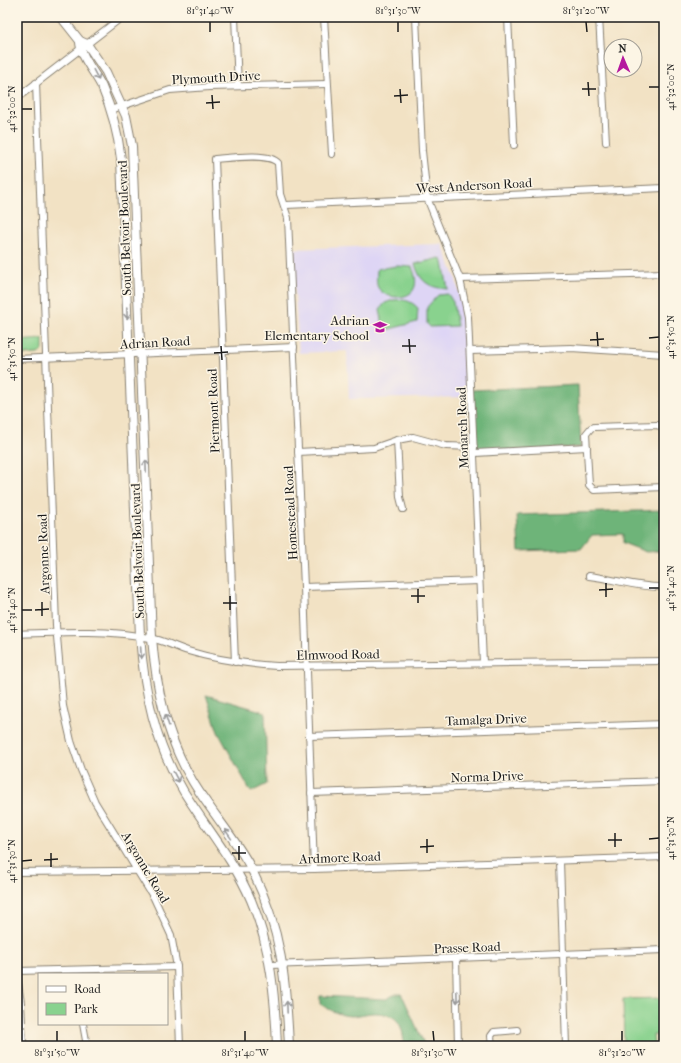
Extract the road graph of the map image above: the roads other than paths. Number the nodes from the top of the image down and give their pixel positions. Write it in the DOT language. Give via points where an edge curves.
graph roads {
  1 [pos="61,17"];
  2 [pos="122,17"];
  3 [pos="235,17"];
  4 [pos="324,17"];
  5 [pos="416,17"];
  6 [pos="508,17"];
  7 [pos="599,17"];
  8 [pos="82,45"];
  9 [pos="36,83"];
  10 [pos="327,84"];
  11 [pos="238,86"];
  12 [pos="17,98"];
  13 [pos="122,106"];
  14 [pos="110,110"];
  15 [pos="606,142"];
  16 [pos="514,145"];
  17 [pos="332,154"];
  18 [pos="275,159"];
  19 [pos="664,188"];
  20 [pos="427,198"];
  21 [pos="286,205"];
  22 [pos="664,273"];
  23 [pos="460,279"];
  24 [pos="294,347"];
  25 [pos="222,349"];
  26 [pos="470,351"];
  27 [pos="128,354"];
  28 [pos="141,354"];
  29 [pos="664,354"];
  30 [pos="47,357"];
  31 [pos="17,358"];
  32 [pos="664,428"];
  33 [pos="397,440"];
  34 [pos="587,447"];
  35 [pos="474,450"];
  36 [pos="298,452"];
  37 [pos="664,487"];
  38 [pos="403,509"];
  39 [pos="589,576"];
  40 [pos="479,581"];
  41 [pos="304,587"];
  42 [pos="664,587"];
  43 [pos="57,632"];
  44 [pos="17,634"];
  45 [pos="140,636"];
  46 [pos="152,638"];
  47 [pos="664,661"];
  48 [pos="235,662"];
  49 [pos="482,664"];
  50 [pos="306,665"];
  51 [pos="664,724"];
  52 [pos="309,736"];
  53 [pos="664,781"];
  54 [pos="311,794"];
  55 [pos="664,857"];
  56 [pos="560,861"];
  57 [pos="314,868"];
  58 [pos="236,869"];
  59 [pos="252,869"];
  60 [pos="136,870"];
  61 [pos="17,872"];
  62 [pos="664,950"];
  63 [pos="564,954"];
  64 [pos="456,958"];
  65 [pos="283,964"];
  66 [pos="271,965"];
  67 [pos="176,967"];
  68 [pos="17,971"];
  69 [pos="80,972"];
  70 [pos="17,976"];
  71 [pos="83,1025"];
  72 [pos="517,1030"];
  73 [pos="23,1046"];
  74 [pos="87,1046"];
  75 [pos="180,1046"];
  76 [pos="277,1046"];
  77 [pos="289,1046"];
  78 [pos="458,1046"];
  79 [pos="492,1046"];
  80 [pos="566,1046"];
  1 -- 8 [label="street, South Belvoir Boulevard"];
  2 -- 8 [label="street"];
  3 -- 11 [label="street"];
  4 -- 10 [label="street"];
  5 -- 20 [label="street, Monarch Road" via="422,151"];
  6 -- 16 [label="street"];
  7 -- 15 [label="street"];
  8 -- 9 [label="street"];
  8 -- 13 [label="street, South Belvoir Boulevard" via="106,72"];
  8 -- 14 [label="street, South Belvoir Boulevard, one-way"];
  9 -- 12 [label="street"];
  9 -- 30 [label="street, Argonne Road"];
  10 -- 11 [label="street, Plymouth Drive"];
  10 -- 17 [label="street"];
  11 -- 13 [label="street, Plymouth Drive" via="170,90"];
  13 -- 14 [label="street, Plymouth Drive"];
  13 -- 28 [label="street, South Belvoir Boulevard" via="130,130 134,159"];
  14 -- 27 [label="street, South Belvoir Boulevard, one-way" via="121,159"];
  18 -- 21 [label="street, Homestead Road" via="280,168 280,194"];
  18 -- 25 [label="street, Piermont Road" via="214,159"];
  19 -- 20 [label="street, West Anderson Road"];
  20 -- 21 [label="street, West Anderson Road"];
  20 -- 23 [label="street, Monarch Road"];
  21 -- 24 [label="street, Homestead Road"];
  22 -- 23 [label="street"];
  23 -- 26 [label="street, Monarch Road" via="468,316"];
  24 -- 25 [label="street, Adrian Road"];
  24 -- 36 [label="street, Homestead Road"];
  25 -- 28 [label="street, Adrian Road"];
  25 -- 48 [label="street, Piermont Road"];
  26 -- 29 [label="street" via="571,348"];
  26 -- 35 [label="street, Monarch Road"];
  27 -- 28 [label="street, Adrian Road"];
  27 -- 30 [label="street, Adrian Road"];
  27 -- 45 [label="street, South Belvoir Boulevard"];
  46 -- 28 [label="street, South Belvoir Boulevard, one-way"];
  30 -- 31 [label="street, Adrian Road"];
  30 -- 43 [label="street, Argonne Road"];
  32 -- 34 [label="street" via="658,425 591,428 586,434"];
  33 -- 35 [label="street" via="413,437"];
  33 -- 36 [label="street" via="366,449"];
  33 -- 38 [label="street"];
  34 -- 35 [label="street"];
  34 -- 37 [label="street" via="589,485 594,490"];
  35 -- 40 [label="street, Monarch Road"];
  36 -- 41 [label="street, Homestead Road"];
  39 -- 42 [label="street" via="647,588"];
  40 -- 41 [label="street"];
  40 -- 49 [label="street, Monarch Road"];
  41 -- 50 [label="street, Homestead Road"];
  43 -- 44 [label="street, Elmwood Road"];
  43 -- 45 [label="street, Elmwood Road" via="104,632"];
  43 -- 60 [label="street, Argonne Road" via="63,706 72,741 95,802"];
  45 -- 46 [label="street, Elmwood Road"];
  45 -- 58 [label="street, South Belvoir Boulevard, one-way" via="144,685 161,744 184,792"];
  46 -- 48 [label="street, Elmwood Road" via="209,657"];
  59 -- 46 [label="street, South Belvoir Boulevard, one-way" via="193,782 176,747 158,686"];
  47 -- 49 [label="street, Elmwood Road"];
  48 -- 50 [label="street, Elmwood Road" via="277,666"];
  49 -- 50 [label="street, Elmwood Road"];
  50 -- 52 [label="street, Homestead Road"];
  51 -- 52 [label="street, Tamalga Drive"];
  52 -- 54 [label="street, Homestead Road"];
  53 -- 54 [label="street, Norma Drive"];
  54 -- 57 [label="street, Homestead Road"];
  55 -- 56 [label="street, Ardmore Road"];
  56 -- 57 [label="street, Ardmore Road"];
  56 -- 63 [label="street"];
  57 -- 59 [label="street, Ardmore Road"];
  58 -- 59 [label="street, Ardmore Road"];
  58 -- 60 [label="street, Ardmore Road"];
  58 -- 66 [label="street, South Belvoir Boulevard" via="252,901"];
  59 -- 65 [label="street, South Belvoir Boulevard" via="277,936"];
  60 -- 61 [label="street, Ardmore Road"];
  60 -- 67 [label="street, Argonne Road" via="164,919 175,951"];
  62 -- 63 [label="street, Prasse Road"];
  63 -- 64 [label="street, Prasse Road"];
  63 -- 80 [label="street"];
  64 -- 65 [label="street, Prasse Road"];
  64 -- 78 [label="street, one-way"];
  65 -- 66 [label="street, Prasse Road"];
  77 -- 65 [label="street, South Belvoir Boulevard, one-way" via="287,990"];
  66 -- 76 [label="street, South Belvoir Boulevard"];
  67 -- 69 [label="street"];
  67 -- 75 [label="street, Argonne Road"];
  68 -- 69 [label="street"];
  70 -- 73 [label="street"];
  71 -- 74 [label="street"];
  72 -- 79 [label="street" via="494,1032 491,1036"];
}
